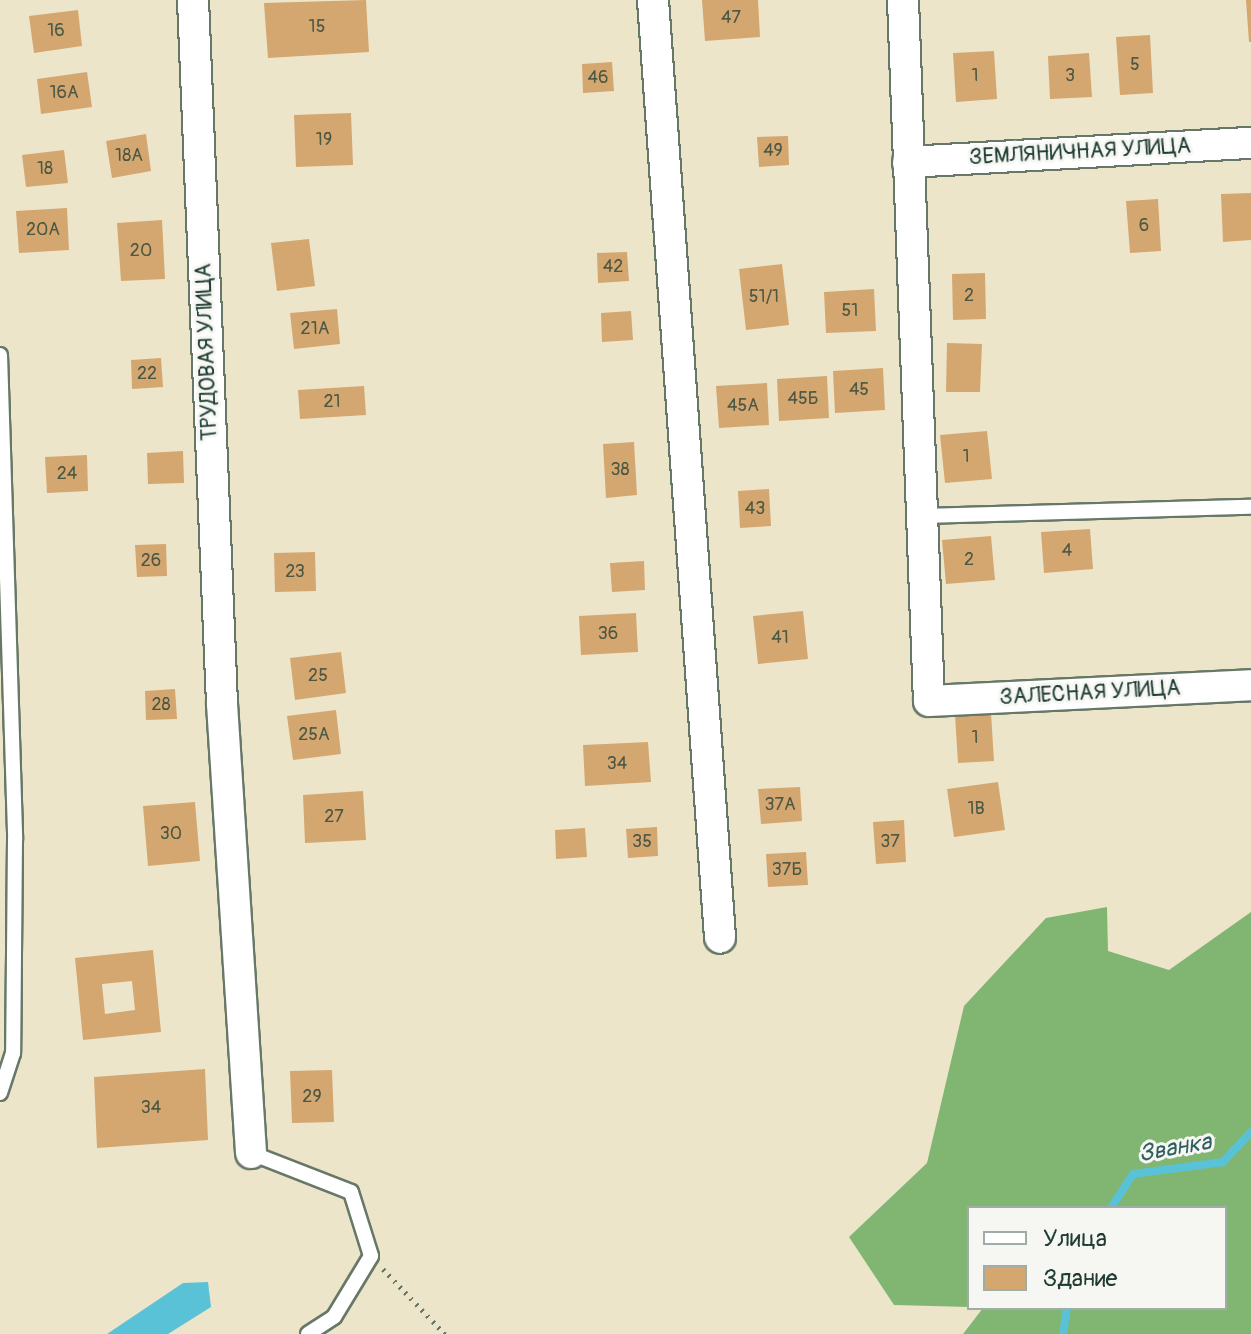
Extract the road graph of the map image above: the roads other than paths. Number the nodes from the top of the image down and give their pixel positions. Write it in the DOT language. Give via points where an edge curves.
graph roads {
  1 [pos="193,0"];
  2 [pos="653,0"];
  3 [pos="903,0"];
  4 [pos="1251,143"];
  5 [pos="908,162"];
  6 [pos="0,355"];
  7 [pos="1251,507"];
  8 [pos="921,516"];
  9 [pos="1251,685"];
  10 [pos="720,938"];
  11 [pos="0,1093"];
  12 [pos="251,1153"];
  13 [pos="308,1334"];
  1 -- 12 [label="street, ТРУДОВАЯ УЛИЦА" via="222,704"];
  2 -- 10 [label="street"];
  3 -- 5 [label="street"];
  4 -- 5 [label="street, ЗЕМЛЯНИЧНАЯ УЛИЦА"];
  5 -- 8 [label="street"];
  6 -- 11 [label="lane" via="15,840 13,1053"];
  7 -- 8 [label="lane"];
  8 -- 9 [label="street, ЗАЛЕСНАЯ УЛИЦА" via="929,701"];
  12 -- 13 [label="lane" via="351,1192 371,1256 334,1317"];
}
